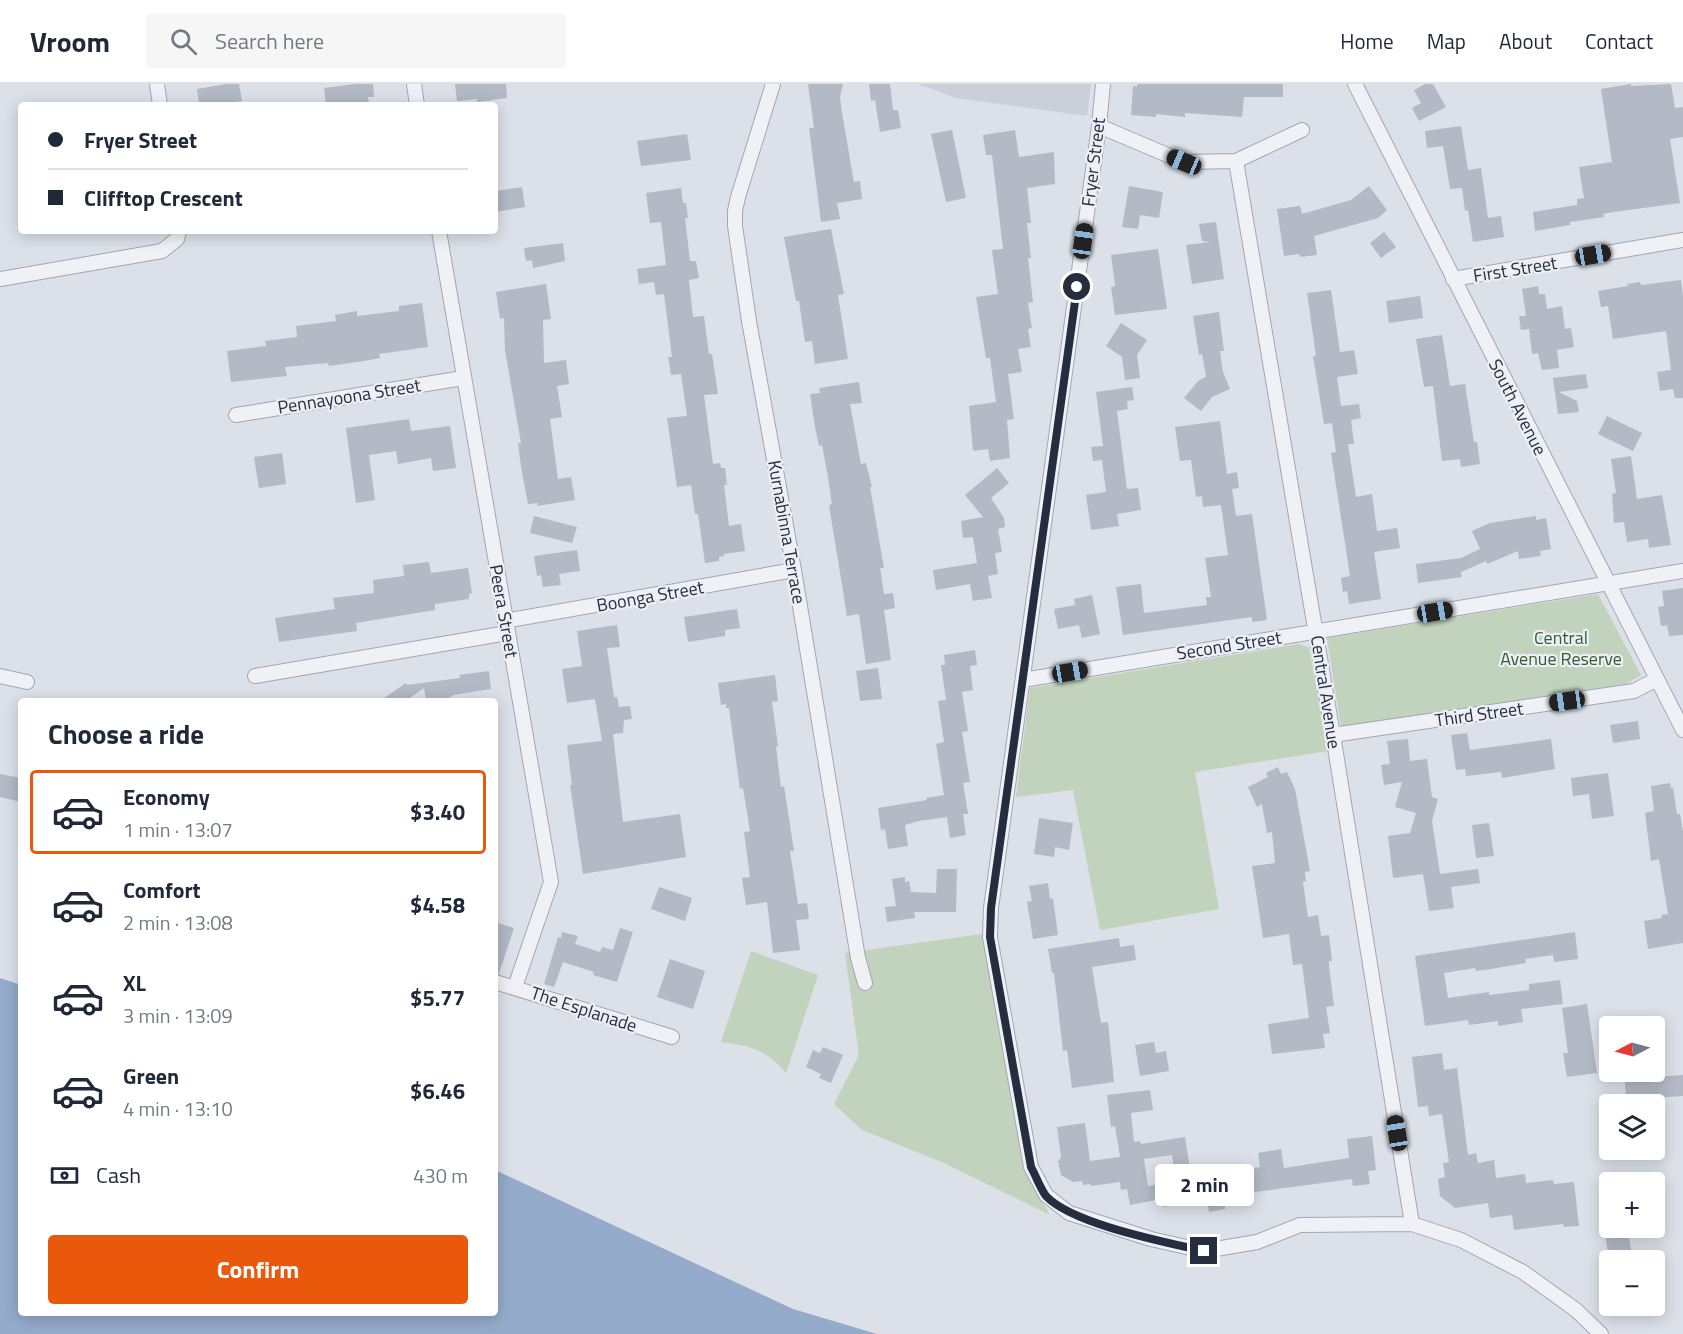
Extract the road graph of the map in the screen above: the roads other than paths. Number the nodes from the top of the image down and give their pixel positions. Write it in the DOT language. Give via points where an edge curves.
graph roads {
  1 [pos="157,84"];
  2 [pos="414,84"];
  3 [pos="773,84"];
  4 [pos="1102,84"];
  5 [pos="1355,84"];
  6 [pos="160,102"];
  7 [pos="417,102"];
  8 [pos="1099,126"];
  9 [pos="1302,130"];
  10 [pos="1236,161"];
  11 [pos="439,234"];
  12 [pos="178,235"];
  13 [pos="1683,240"];
  14 [pos="0,279"];
  15 [pos="1453,279"];
  16 [pos="463,378"];
  17 [pos="236,415"];
  18 [pos="794,570"];
  19 [pos="1683,571"];
  20 [pos="1608,585"];
  21 [pos="506,627"];
  22 [pos="1316,631"];
  23 [pos="255,675"];
  24 [pos="0,676"];
  25 [pos="1023,680"];
  26 [pos="1657,680"];
  27 [pos="27,682"];
  28 [pos="1683,730"];
  29 [pos="1333,735"];
  30 [pos="498,983"];
  31 [pos="865,983"];
  32 [pos="515,987"];
  33 [pos="672,1037"];
  34 [pos="1412,1224"];
  35 [pos="1601,1334"];
  1 -- 6 [label="street"];
  2 -- 7 [label="street"];
  3 -- 18 [label="street, Kurnabinna Terrace" via="738,197 735,226"];
  4 -- 8 [label="street, Fryer Street"];
  5 -- 15 [label="street, South Avenue"];
  8 -- 10 [label="street" via="1184,162"];
  8 -- 25 [label="street, Fryer Street"];
  9 -- 10 [label="street"];
  10 -- 22 [label="street, Central Avenue"];
  11 -- 16 [label="street, Peera Street"];
  12 -- 14 [label="street" via="162,250"];
  13 -- 15 [label="street, First Street"];
  15 -- 20 [label="street, South Avenue"];
  16 -- 17 [label="street, Pennayoona Street"];
  16 -- 21 [label="street, Peera Street"];
  18 -- 21 [label="street, Boonga Street"];
  18 -- 31 [label="street, Kurnabinna Terrace"];
  19 -- 20 [label="street, Second Street"];
  20 -- 22 [label="street, Second Street"];
  20 -- 26 [label="street, South Avenue"];
  21 -- 23 [label="street, Boonga Street"];
  21 -- 32 [label="street, Peera Street" via="551,882"];
  22 -- 25 [label="street, Second Street"];
  22 -- 29 [label="street, Central Avenue"];
  24 -- 27 [label="street"];
  25 -- 34 [label="street, Fryer Street" via="990,937 1031,1167 1046,1195 1069,1213 1204,1251 1257,1242 1300,1225"];
  26 -- 28 [label="street, South Avenue"];
  26 -- 29 [label="street, Third Street" via="1634,691"];
  29 -- 34 [label="street, Central Avenue"];
  30 -- 32 [label="street, The Esplanade"];
  32 -- 33 [label="street, The Esplanade"];
  34 -- 35 [label="street, Fryer Street" via="1461,1240 1523,1272 1576,1310"];
}
